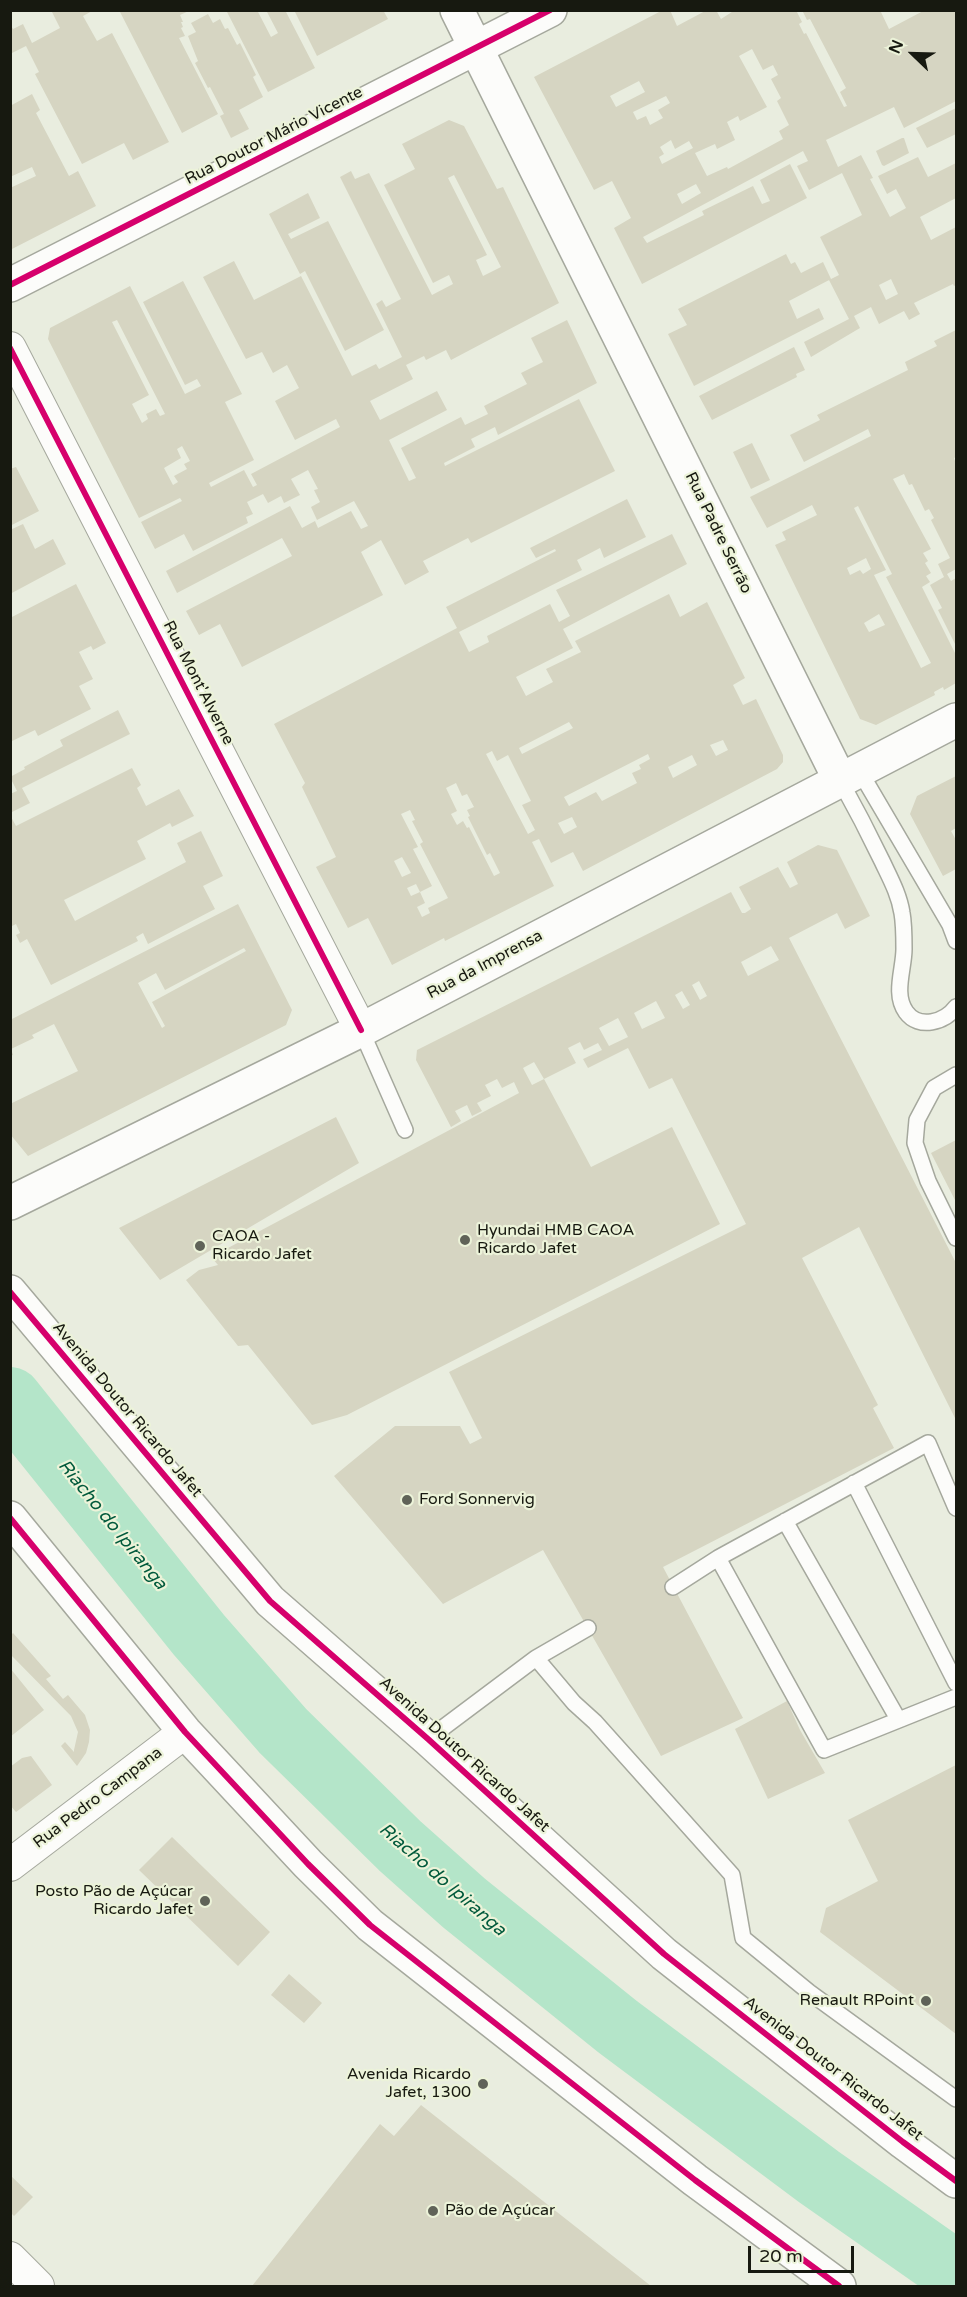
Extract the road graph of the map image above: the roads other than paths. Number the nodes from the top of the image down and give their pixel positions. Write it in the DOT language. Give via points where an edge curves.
graph roads {
  1 [pos="457,10"];
  2 [pos="550,10"];
  3 [pos="477,48"];
  4 [pos="10,285"];
  5 [pos="10,348"];
  6 [pos="957,720"];
  7 [pos="850,775"];
  8 [pos="953,923"];
  9 [pos="957,941"];
  10 [pos="957,1007"];
  11 [pos="361,1030"];
  12 [pos="957,1075"];
  13 [pos="405,1130"];
  14 [pos="10,1203"];
  15 [pos="957,1238"];
  16 [pos="10,1292"];
  17 [pos="854,1483"];
  18 [pos="957,1508"];
  19 [pos="10,1518"];
  20 [pos="785,1521"];
  21 [pos="718,1558"];
  22 [pos="673,1587"];
  23 [pos="588,1628"];
  24 [pos="536,1658"];
  25 [pos="957,1683"];
  26 [pos="957,1697"];
  27 [pos="898,1719"];
  28 [pos="185,1732"];
  29 [pos="428,1739"];
  30 [pos="10,1864"];
  31 [pos="957,2099"];
  32 [pos="957,2181"];
  33 [pos="10,2258"];
  34 [pos="38,2286"];
  35 [pos="839,2286"];
  1 -- 3 [label="street, Rua Padre Serrão"];
  2 -- 3 [label="street, Rua Doutor Mário Vicente"];
  3 -- 4 [label="street, Rua Doutor Mário Vicente"];
  3 -- 7 [label="street, Rua Padre Serrão"];
  5 -- 11 [label="street, Rua Mont'Alverne"];
  6 -- 7 [label="street, Rua da Imprensa"];
  7 -- 8 [label="lane, Rua Padre Serrão"];
  7 -- 10 [label="lane, Rua Padre Serrão" via="864,821 897,893 902,913 901,1005 912,1019 921,1022 942,1020"];
  7 -- 11 [label="street, Rua da Imprensa"];
  8 -- 9 [label="lane, Rua Padre Serrão"];
  11 -- 13 [label="lane, Rua Mont'Alverne"];
  11 -- 14 [label="street, Rua da Imprensa"];
  12 -- 15 [label="lane" via="934,1088 917,1120 915,1143 928,1181"];
  16 -- 29 [label="street, Avenida Doutor Ricardo Jafet" via="270,1601"];
  17 -- 18 [label="lane" via="928,1443"];
  17 -- 20 [label="lane"];
  17 -- 25 [label="lane"];
  19 -- 28 [label="street"];
  20 -- 21 [label="lane"];
  20 -- 27 [label="lane"];
  21 -- 22 [label="lane"];
  21 -- 27 [label="lane" via="824,1750"];
  23 -- 24 [label="lane"];
  24 -- 29 [label="lane"];
  24 -- 31 [label="lane" via="732,1875 743,1938 809,1992"];
  26 -- 27 [label="lane"];
  28 -- 30 [label="street, Rua Pedro Campana"];
  28 -- 35 [label="street" via="370,1925 695,2180"];
  29 -- 32 [label="street, Avenida Doutor Ricardo Jafet" via="664,1954"];
  33 -- 34 [label="street"];
}
